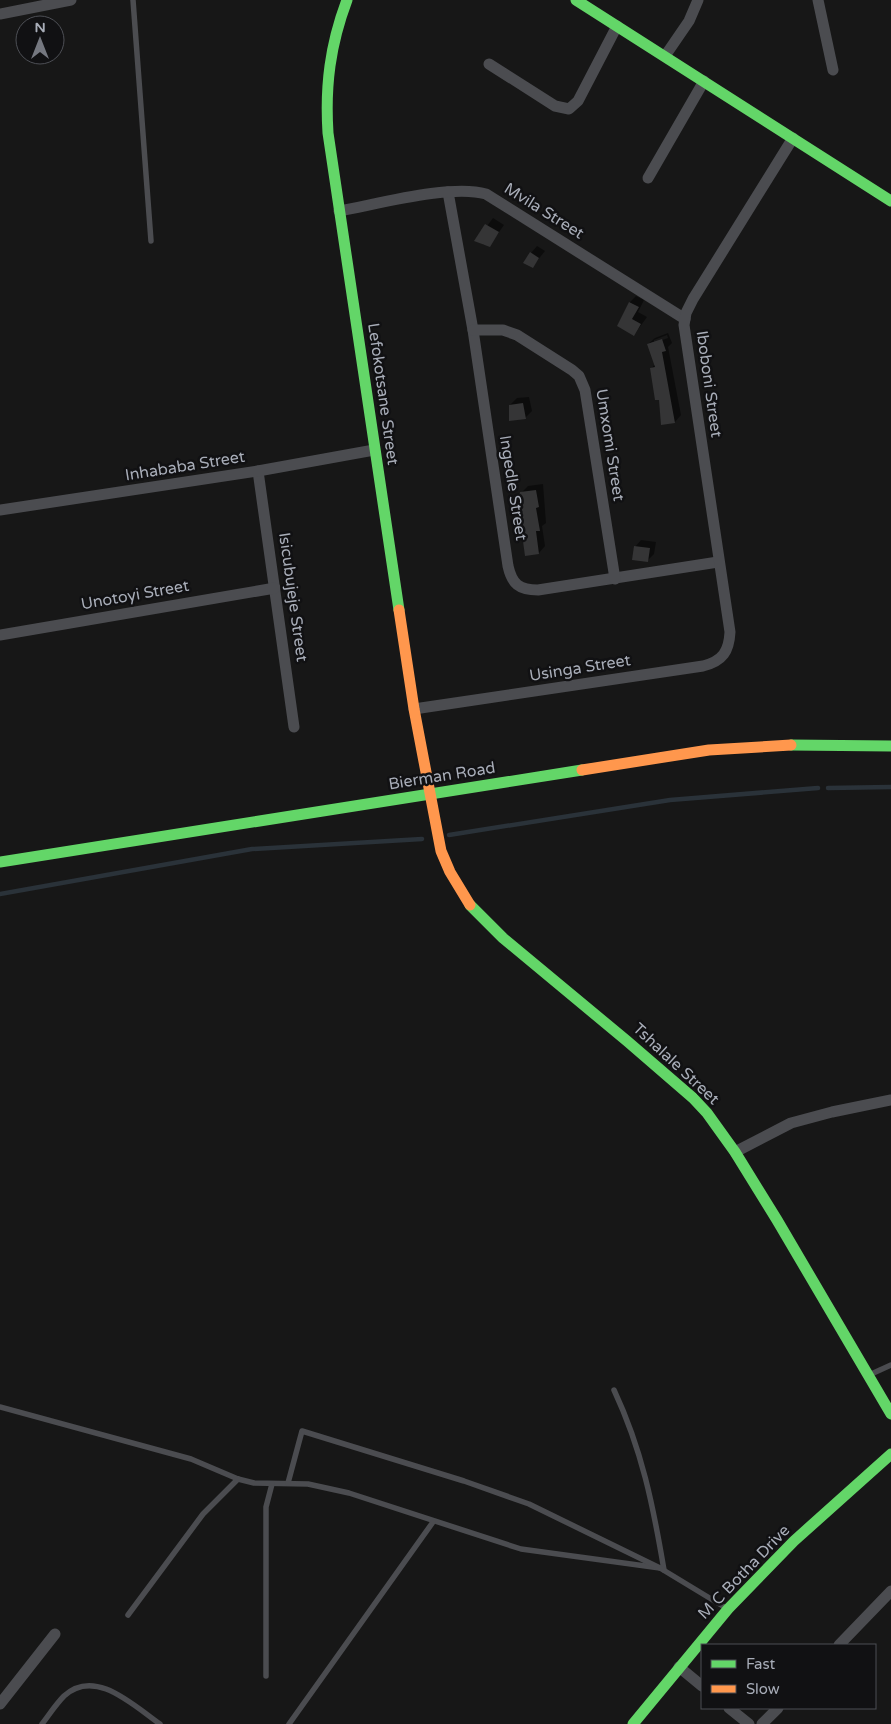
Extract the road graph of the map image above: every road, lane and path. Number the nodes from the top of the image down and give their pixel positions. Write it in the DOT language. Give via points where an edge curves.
graph roads {
  1 [pos="71,0"];
  2 [pos="133,0"];
  3 [pos="347,0"];
  4 [pos="576,0"];
  5 [pos="698,0"];
  6 [pos="818,0"];
  7 [pos="0,14"];
  8 [pos="617,26"];
  9 [pos="665,56"];
  10 [pos="489,64"];
  11 [pos="833,70"];
  12 [pos="704,81"];
  13 [pos="793,138"];
  14 [pos="648,178"];
  15 [pos="448,192"];
  16 [pos="891,200"];
  17 [pos="339,211"];
  18 [pos="151,241"];
  19 [pos="685,319"];
  20 [pos="473,330"];
  21 [pos="374,450"];
  22 [pos="258,471"];
  23 [pos="0,510"];
  24 [pos="718,562"];
  25 [pos="615,579"];
  26 [pos="275,588"];
  27 [pos="730,632"];
  28 [pos="0,635"];
  29 [pos="414,709"];
  30 [pos="294,727"];
  31 [pos="891,739"];
  32 [pos="891,746"];
  33 [pos="428,791"];
  34 [pos="0,854"];
  35 [pos="0,862"];
  36 [pos="891,1100"];
  37 [pos="735,1152"];
  38 [pos="891,1365"];
  39 [pos="869,1376"];
  40 [pos="614,1390"];
  41 [pos="0,1407"];
  42 [pos="891,1414"];
  43 [pos="891,1454"];
  44 [pos="238,1479"];
  45 [pos="272,1484"];
  46 [pos="288,1484"];
  47 [pos="434,1522"];
  48 [pos="662,1569"];
  49 [pos="891,1591"];
  50 [pos="728,1609"];
  51 [pos="128,1615"];
  52 [pos="55,1634"];
  53 [pos="840,1644"];
  54 [pos="679,1666"];
  55 [pos="266,1676"];
  56 [pos="701,1685"];
  57 [pos="0,1704"];
  58 [pos="730,1709"];
  59 [pos="777,1709"];
  60 [pos="42,1724"];
  61 [pos="160,1724"];
  62 [pos="289,1724"];
  63 [pos="633,1724"];
  64 [pos="749,1724"];
  65 [pos="762,1724"];
  1 -- 7 [label="street"];
  2 -- 18 [label="lane"];
  3 -- 17 [label="street, Lefokotsane Street" via="330,48 326,74 328,133"];
  4 -- 8 [label="street"];
  5 -- 9 [label="street" via="689,21"];
  6 -- 11 [label="street"];
  8 -- 9 [label="street"];
  8 -- 10 [label="street" via="578,101 569,109 555,106"];
  9 -- 12 [label="street"];
  12 -- 13 [label="street"];
  12 -- 14 [label="street"];
  13 -- 16 [label="street"];
  13 -- 19 [label="street, Iboboni Street" via="693,299"];
  15 -- 17 [label="street, Mvila Street"];
  15 -- 19 [label="street, Mvila Street" via="475,191 499,201"];
  15 -- 20 [label="street, Ingedle Street"];
  17 -- 21 [label="street, Lefokotsane Street"];
  19 -- 24 [label="street, Iboboni Street"];
  20 -- 25 [label="street, Umxomi Street" via="510,332 579,376 585,390"];
  20 -- 25 [label="street, Ingedle Street" via="512,580 521,588 538,590"];
  21 -- 22 [label="street, Inhababa Street"];
  21 -- 29 [label="street, Lefokotsane Street"];
  22 -- 23 [label="street, Inhababa Street"];
  22 -- 26 [label="street, Isicubujeje Street"];
  24 -- 25 [label="street, Ingedle Street"];
  24 -- 27 [label="street, Iboboni Street"];
  26 -- 28 [label="street, Unotoyi Street"];
  26 -- 30 [label="street, Isicubujeje Street"];
  27 -- 29 [label="street, Usinga Street" via="727,651 715,663"];
  29 -- 33 [label="street, Lefokotsane Street"];
  31 -- 33 [label="street, Bierman Road" via="796,736 730,740"];
  32 -- 33 [label="street, Bierman Road" via="783,744 719,749"];
  33 -- 34 [label="street, Bierman Road"];
  33 -- 35 [label="street, Bierman Road"];
  33 -- 37 [label="street, Tshalale Street" via="441,851 467,902 503,938 693,1098"];
  36 -- 37 [label="street" via="791,1123"];
  37 -- 39 [label="street, Tshalale Street"];
  38 -- 39 [label="lane"];
  39 -- 42 [label="street, Tshalale Street"];
  40 -- 48 [label="lane" via="637,1444 651,1499"];
  41 -- 44 [label="lane" via="191,1459"];
  43 -- 50 [label="street, M C Botha Drive" via="794,1541"];
  44 -- 45 [label="lane"];
  44 -- 51 [label="lane" via="203,1514"];
  45 -- 46 [label="lane"];
  45 -- 55 [label="lane" via="266,1507"];
  46 -- 47 [label="lane" via="308,1484 349,1493"];
  46 -- 48 [label="lane" via="302,1431 529,1504"];
  47 -- 48 [label="lane" via="521,1549"];
  47 -- 62 [label="lane"];
  48 -- 50 [label="lane"];
  49 -- 53 [label="street"];
  50 -- 54 [label="street, M C Botha Drive"];
  52 -- 57 [label="street"];
  54 -- 56 [label="street"];
  54 -- 63 [label="street, M C Botha Drive"];
  58 -- 64 [label="street"];
  59 -- 65 [label="street"];
  60 -- 61 [label="lane" via="65,1695 79,1687 95,1685 113,1691"];
}
